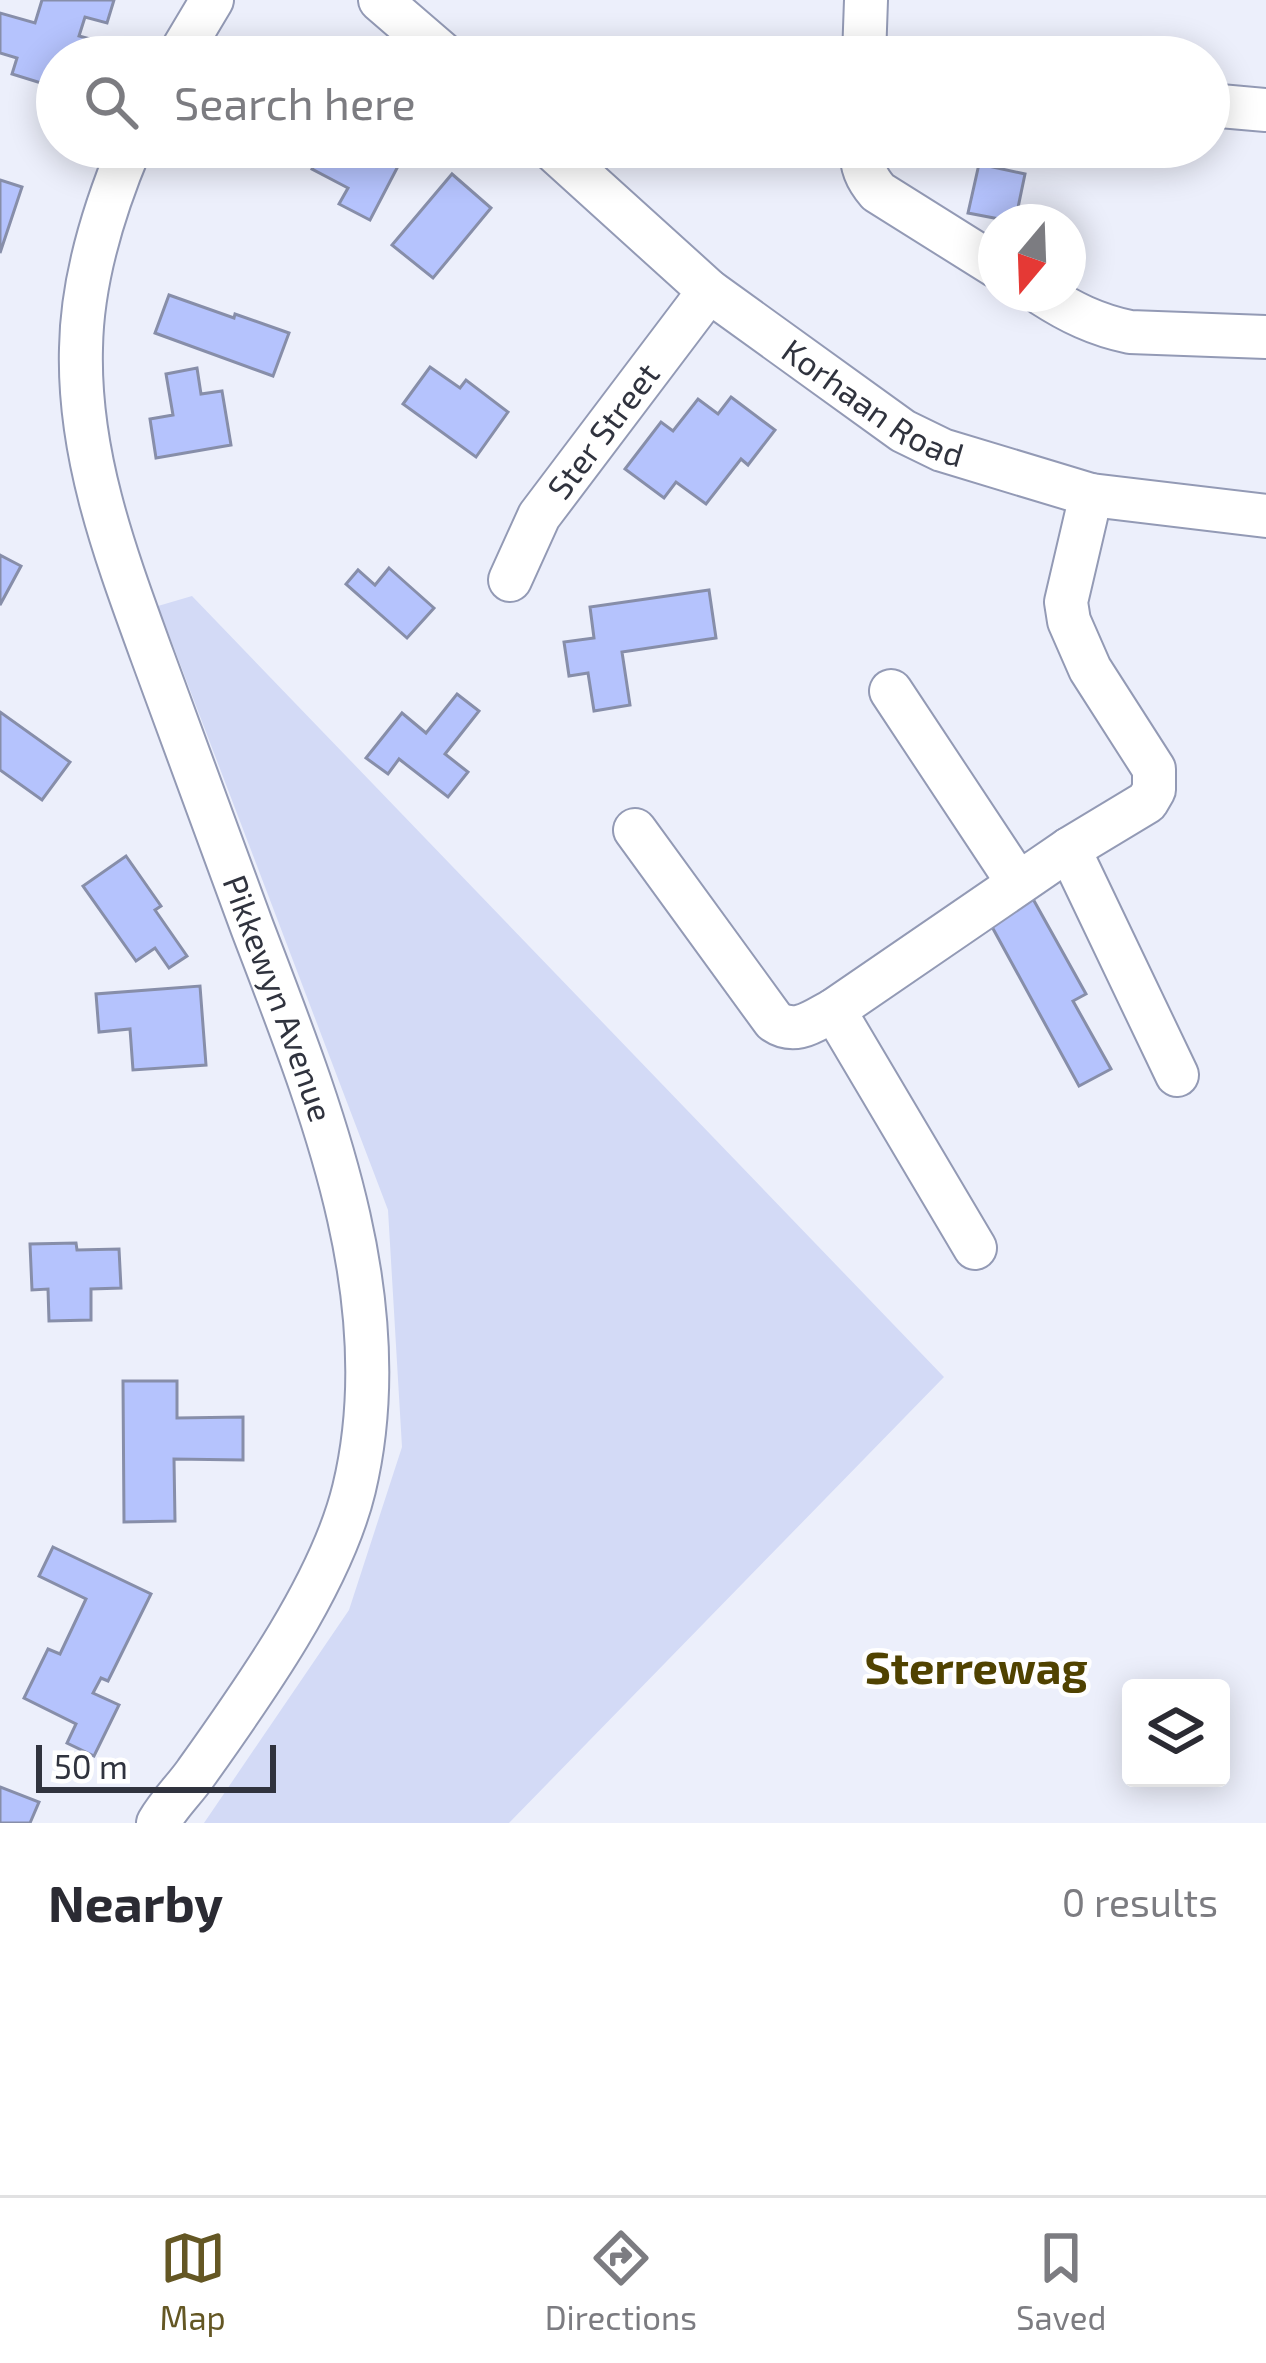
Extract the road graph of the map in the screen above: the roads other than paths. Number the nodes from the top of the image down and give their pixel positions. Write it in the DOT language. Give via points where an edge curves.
graph roads {
  1 [pos="212,0"];
  2 [pos="380,0"];
  3 [pos="866,0"];
  4 [pos="191,36"];
  5 [pos="422,36"];
  6 [pos="865,36"];
  7 [pos="1230,107"];
  8 [pos="1266,110"];
  9 [pos="121,168"];
  10 [pos="573,168"];
  11 [pos="864,168"];
  12 [pos="978,255"];
  13 [pos="709,291"];
  14 [pos="1070,312"];
  15 [pos="1266,337"];
  16 [pos="1091,496"];
  17 [pos="1266,516"];
  18 [pos="510,580"];
  19 [pos="891,691"];
  20 [pos="634,830"];
  21 [pos="1069,849"];
  22 [pos="1018,883"];
  23 [pos="834,1010"];
  24 [pos="1177,1075"];
  25 [pos="975,1248"];
  26 [pos="158,1823"];
  1 -- 4 [label="street"];
  2 -- 5 [label="street"];
  3 -- 6 [label="street"];
  7 -- 8 [label="street"];
  9 -- 26 [label="street, Pikkewyn Avenue" via="100,232 81,343 92,463 119,566 341,1180 364,1307 366,1373 355,1485 340,1533 266,1671"];
  10 -- 13 [label="street, Korhaan Road"];
  11 -- 12 [label="street" via="878,192"];
  13 -- 16 [label="street, Korhaan Road" via="903,431"];
  13 -- 18 [label="street, Ster Street" via="539,516"];
  14 -- 15 [label="street" via="1130,332"];
  16 -- 17 [label="street, Korhaan Road"];
  16 -- 21 [label="street" via="1066,602 1069,622 1155,780 1147,802"];
  19 -- 22 [label="street"];
  20 -- 23 [label="street" via="774,1021 798,1029"];
  21 -- 22 [label="street"];
  21 -- 24 [label="street"];
  22 -- 23 [label="street"];
  23 -- 25 [label="street"];
}
